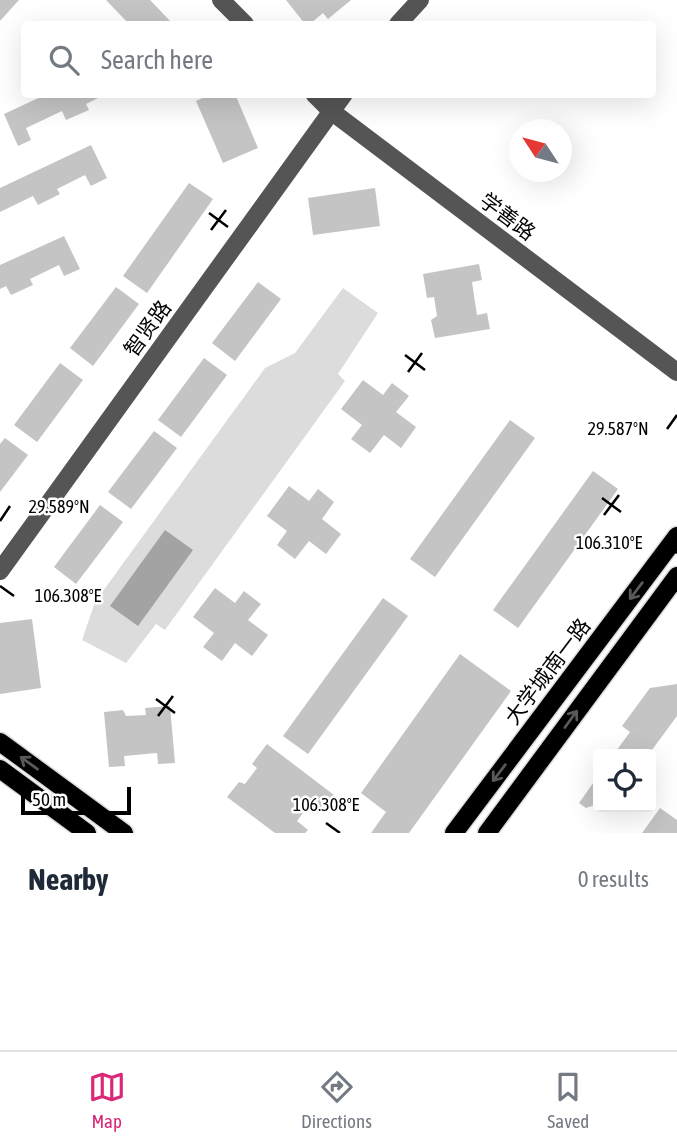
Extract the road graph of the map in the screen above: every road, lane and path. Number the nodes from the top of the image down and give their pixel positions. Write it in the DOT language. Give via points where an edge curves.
graph roads {
  1 [pos="221,0"];
  2 [pos="420,0"];
  3 [pos="242,21"];
  4 [pos="401,21"];
  5 [pos="318,98"];
  6 [pos="341,98"];
  7 [pos="331,111"];
  8 [pos="677,372"];
  9 [pos="677,536"];
  10 [pos="0,571"];
  11 [pos="677,576"];
  12 [pos="0,742"];
  13 [pos="0,769"];
  14 [pos="87,833"];
  15 [pos="124,833"];
  16 [pos="454,833"];
  17 [pos="487,833"];
  1 -- 3 [label="street"];
  2 -- 4 [label="street"];
  5 -- 7 [label="street, 学善路"];
  6 -- 7 [label="street, 智贤路"];
  7 -- 8 [label="street, 学善路"];
  7 -- 10 [label="street, 智贤路"];
  9 -- 16 [label="main road, 大学城南一路, one-way"];
  17 -- 11 [label="main road, one-way"];
  15 -- 12 [label="main road, one-way"];
  13 -- 14 [label="main road"];
}
